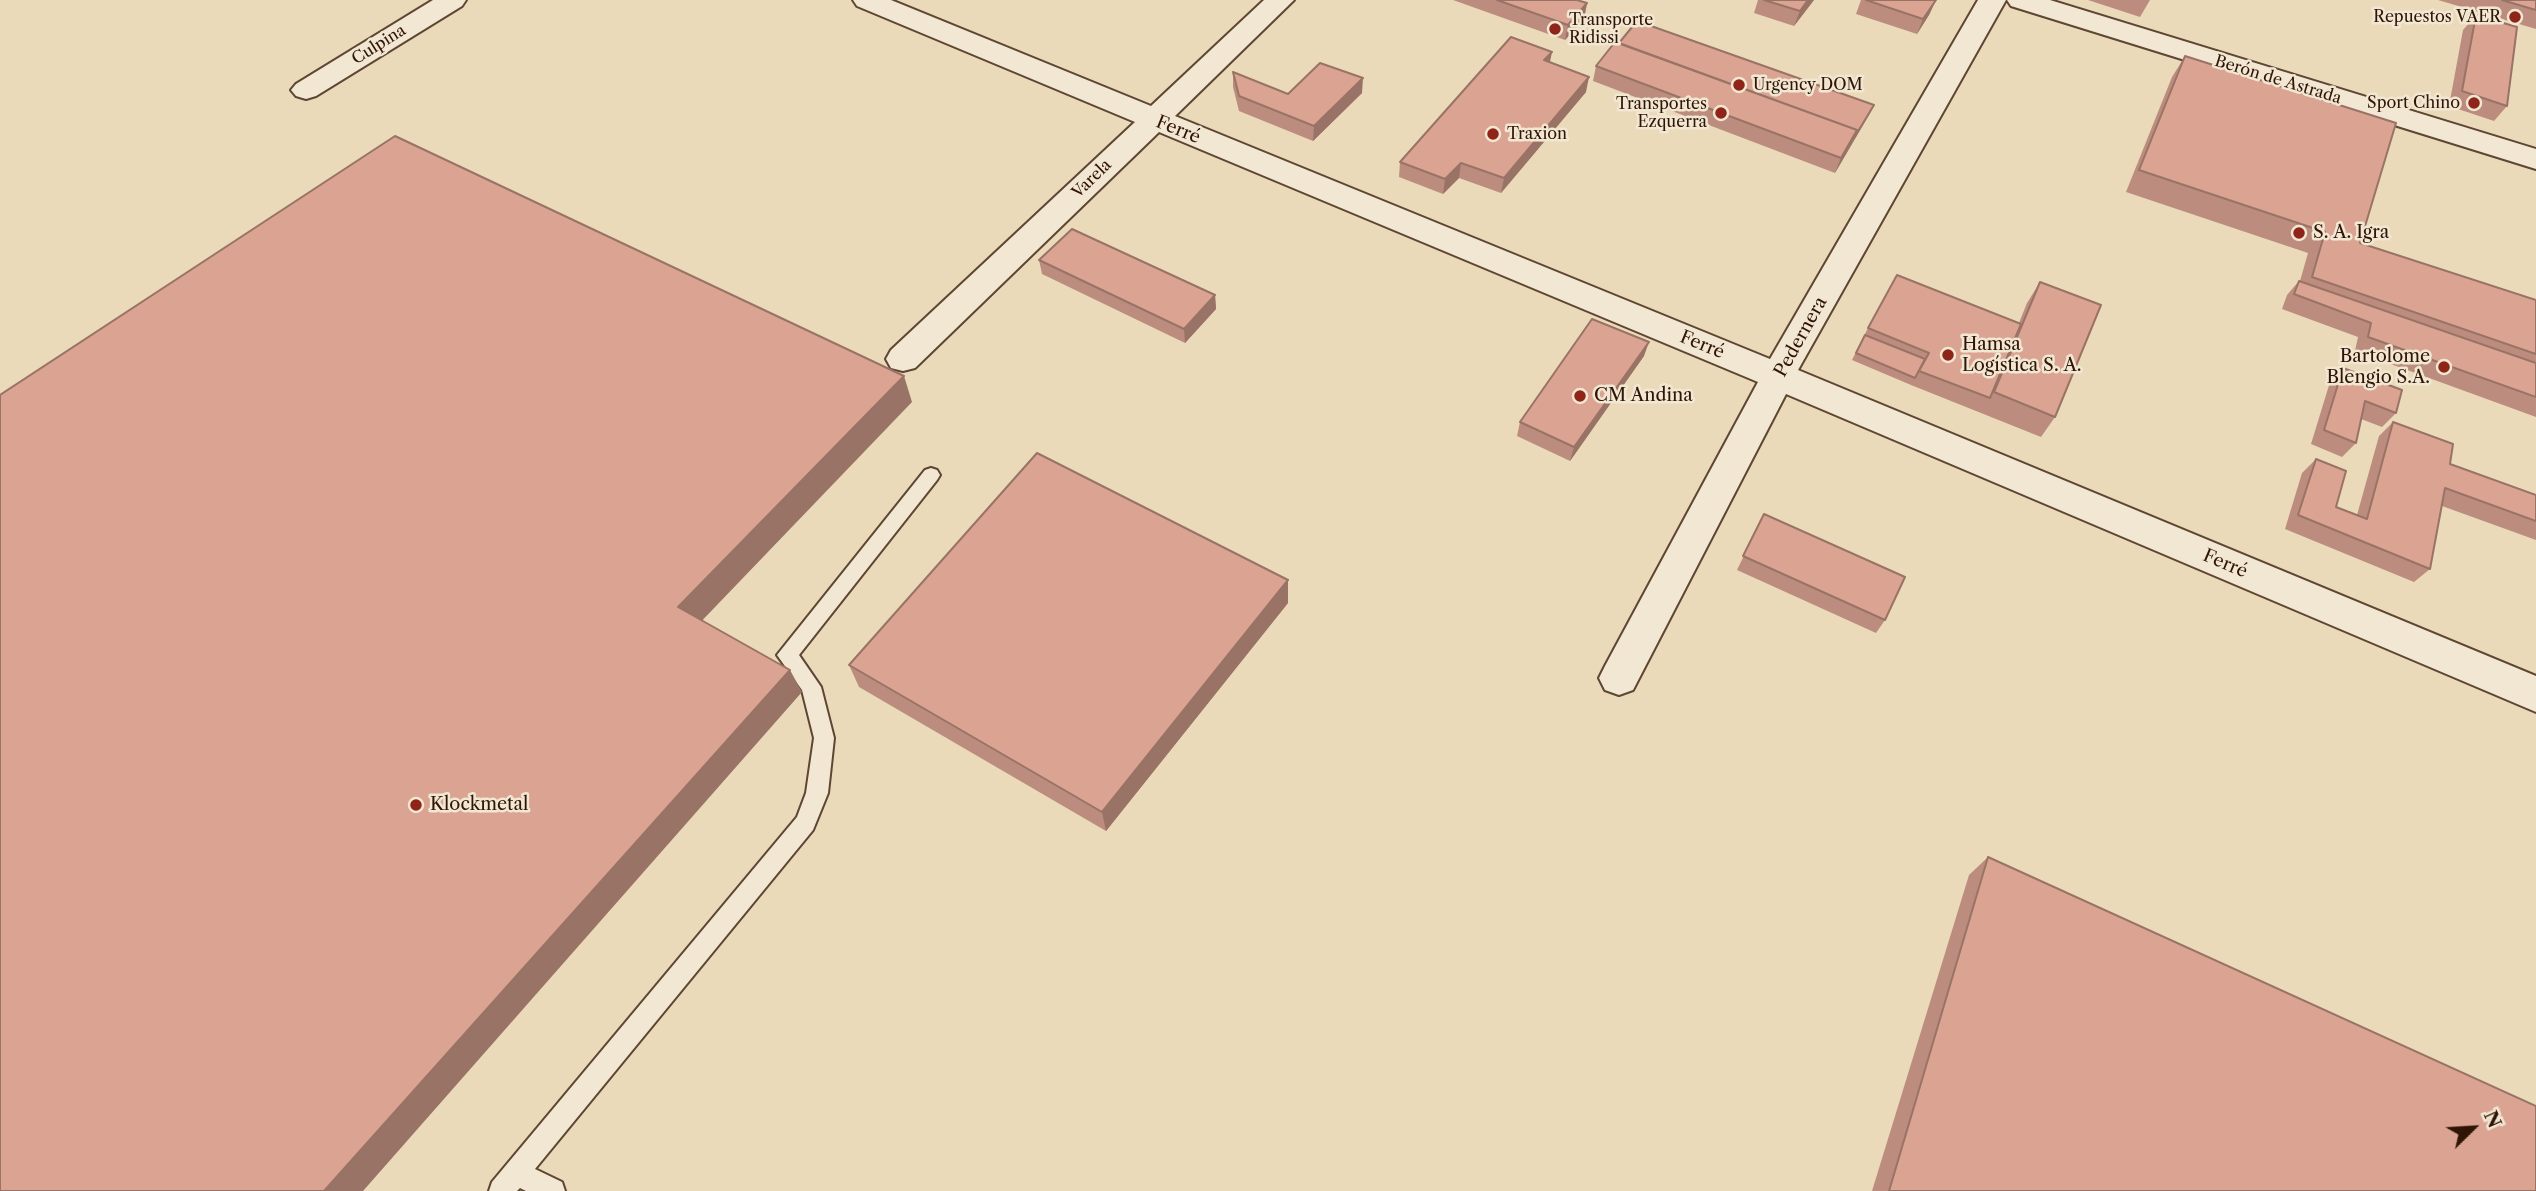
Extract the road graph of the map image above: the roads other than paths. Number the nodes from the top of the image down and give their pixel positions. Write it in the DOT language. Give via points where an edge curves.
graph roads {
  1 [pos="452,0"];
  2 [pos="867,0"];
  3 [pos="1280,0"];
  4 [pos="1992,0"];
  5 [pos="2021,0"];
  6 [pos="306,90"];
  7 [pos="1153,121"];
  8 [pos="2536,159"];
  9 [pos="903,359"];
  10 [pos="1778,376"];
  11 [pos="931,475"];
  12 [pos="1619,678"];
  13 [pos="2536,694"];
  14 [pos="509,1182"];
  15 [pos="553,1191"];
  1 -- 6 [label="street, Culpina"];
  2 -- 7 [label="street, Ferré"];
  3 -- 7 [label="street, Varela"];
  4 -- 10 [label="street, Pedernera"];
  5 -- 8 [label="street, Berón de Astrada"];
  7 -- 9 [label="street, Varela"];
  7 -- 10 [label="street, Ferré"];
  10 -- 12 [label="street, Pedernera"];
  10 -- 13 [label="street, Ferré"];
  11 -- 14 [label="lane" via="787,655 811,687 824,738 817,793 805,823"];
  14 -- 15 [label="lane"];
}
